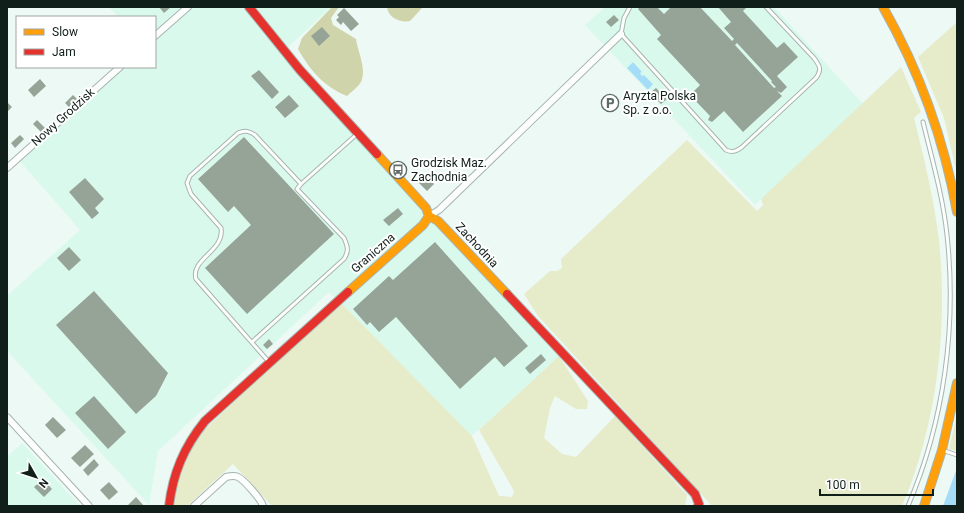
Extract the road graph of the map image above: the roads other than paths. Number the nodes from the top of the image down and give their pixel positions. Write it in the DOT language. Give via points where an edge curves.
graph roads {
  1 [pos="188,7"];
  2 [pos="249,7"];
  3 [pos="630,7"];
  4 [pos="766,7"];
  5 [pos="883,7"];
  6 [pos="621,34"];
  7 [pos="156,35"];
  8 [pos="119,68"];
  9 [pos="923,122"];
  10 [pos="358,133"];
  11 [pos="7,168"];
  12 [pos="301,184"];
  13 [pos="957,212"];
  14 [pos="429,216"];
  15 [pos="252,342"];
  16 [pos="269,362"];
  17 [pos="957,383"];
  18 [pos="7,417"];
  19 [pos="942,450"];
  20 [pos="957,455"];
  21 [pos="89,506"];
  22 [pos="169,506"];
  23 [pos="194,506"];
  24 [pos="263,506"];
  25 [pos="698,506"];
  26 [pos="908,506"];
  27 [pos="924,506"];
  1 -- 7 [label="street"];
  2 -- 10 [label="street, Zachodnia" via="300,70"];
  3 -- 6 [label="lane" via="624,18"];
  4 -- 6 [label="lane" via="814,58 820,71 816,78 737,151 726,150"];
  5 -- 13 [label="street" via="929,101 944,150"];
  6 -- 14 [label="street, Graniczna" via="439,210"];
  8 -- 11 [label="street, Nowy Grodzisk"];
  9 -- 26 [label="lane" via="940,191 947,235 949,315 944,371 933,428"];
  10 -- 12 [label="lane"];
  10 -- 14 [label="street, Zachodnia" via="426,208"];
  12 -- 15 [label="lane" via="297,188 344,238 348,252 344,259"];
  12 -- 15 [label="lane" via="250,131 238,133 190,176 187,183 191,194 221,228 222,235 218,244 197,267 194,274 196,279"];
  14 -- 16 [label="street, Graniczna" via="424,225"];
  14 -- 25 [label="street, Zachodnia" via="438,221 695,494"];
  15 -- 16 [label="lane"];
  16 -- 22 [label="street, Graniczna" via="213,412 190,440 175,470"];
  17 -- 19 [label="street"];
  18 -- 21 [label="street"];
  19 -- 20 [label="lane"];
  19 -- 27 [label="street"];
  23 -- 24 [label="street" via="226,477 233,476 239,477"];
}
